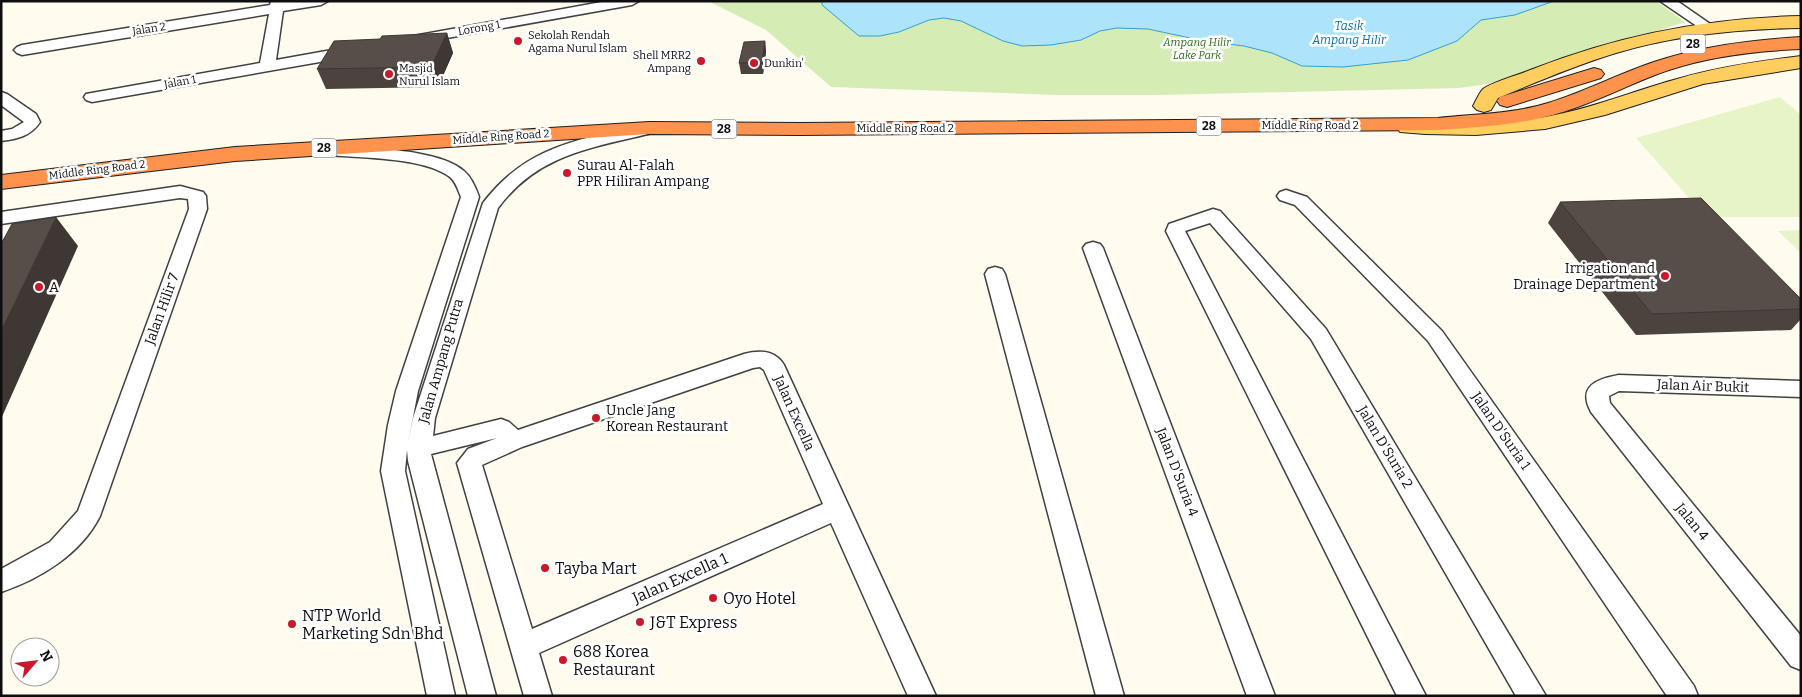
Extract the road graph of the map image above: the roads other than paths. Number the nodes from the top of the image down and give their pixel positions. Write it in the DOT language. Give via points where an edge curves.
graph roads {
  1 [pos="321,1"];
  2 [pos="632,1"];
  3 [pos="1667,1"];
  4 [pos="278,5"];
  5 [pos="1801,22"];
  6 [pos="1709,28"];
  7 [pos="1801,34"];
  8 [pos="402,42"];
  9 [pos="1801,43"];
  10 [pos="364,49"];
  11 [pos="22,50"];
  12 [pos="1801,62"];
  13 [pos="267,66"];
  14 [pos="1,96"];
  15 [pos="92,97"];
  16 [pos="1484,106"];
  17 [pos="1375,124"];
  18 [pos="648,128"];
  19 [pos="1,136"];
  20 [pos="315,148"];
  21 [pos="1,167"];
  22 [pos="1,182"];
  23 [pos="1286,196"];
  24 [pos="1,218"];
  25 [pos="1093,248"];
  26 [pos="995,274"];
  27 [pos="1605,386"];
  28 [pos="1801,389"];
  29 [pos="514,442"];
  30 [pos="419,448"];
  31 [pos="837,509"];
  32 [pos="7,579"];
  33 [pos="524,646"];
  34 [pos="1801,657"];
  35 [pos="441,696"];
  36 [pos="482,696"];
  37 [pos="538,696"];
  38 [pos="922,696"];
  39 [pos="1110,696"];
  40 [pos="1261,696"];
  41 [pos="1412,696"];
  42 [pos="1532,696"];
  43 [pos="1684,696"];
  1 -- 4 [label="street, Jalan 2"];
  2 -- 8 [label="street, Lorong 1"];
  3 -- 6 [label="street"];
  4 -- 11 [label="street, Jalan 2"];
  4 -- 13 [label="street"];
  5 -- 6 [label="main road"];
  6 -- 16 [label="main road" via="1626,44 1576,61 1490,94"];
  7 -- 16 [label="highway, Middle Ring Road 2 / 28" via="1744,37 1680,47 1523,97"];
  9 -- 17 [label="highway, Middle Ring Road 2 / 28" via="1696,57 1646,71 1555,108 1500,119 1438,124"];
  10 -- 13 [label="street"];
  12 -- 17 [label="main road" via="1759,67 1685,83 1608,109 1546,123 1452,130"];
  13 -- 15 [label="street, Jalan 1"];
  14 -- 19 [label="street" via="30,117 32,122 22,132"];
  16 -- 21 [label="highway, Middle Ring Road 2 / 28" via="1420,110 608,115 267,136"];
  17 -- 18 [label="highway, Middle Ring Road 2 / 28"];
  18 -- 20 [label="highway, Middle Ring Road 2 / 28"];
  18 -- 30 [label="street, Jalan Ampang Putra" via="552,154 530,164 498,192 489,207 446,342 424,418"];
  20 -- 22 [label="highway, Middle Ring Road 2 / 28" via="139,164"];
  20 -- 35 [label="street, Jalan Ampang Putra" via="440,164 456,172 466,184 470,197 407,390 393,471"];
  23 -- 43 [label="street, Jalan D'Suria 1" via="1302,202 1435,336"];
  24 -- 32 [label="street, Jalan Hilir 7" via="180,192 197,196 198,209 88,516 59,550"];
  25 -- 40 [label="street, Jalan D'Suria 4"];
  26 -- 39 [label="street"];
  27 -- 28 [label="street, Jalan Air Bukit" via="1619,383"];
  27 -- 34 [label="street, Jalan 4" via="1597,393 1598,406"];
  29 -- 30 [label="street" via="501,428"];
  29 -- 31 [label="street, Jalan Excella" via="752,360 764,359 773,365"];
  29 -- 33 [label="street" via="476,456 469,463"];
  30 -- 36 [label="street, Jalan Ampang Putra"];
  31 -- 33 [label="street, Jalan Excella 1"];
  31 -- 38 [label="street, Jalan Excella"];
  33 -- 37 [label="street"];
  41 -- 42 [label="street, Jalan D'Suria 2" via="1175,231 1181,224 1213,215 1318,334"];
}
